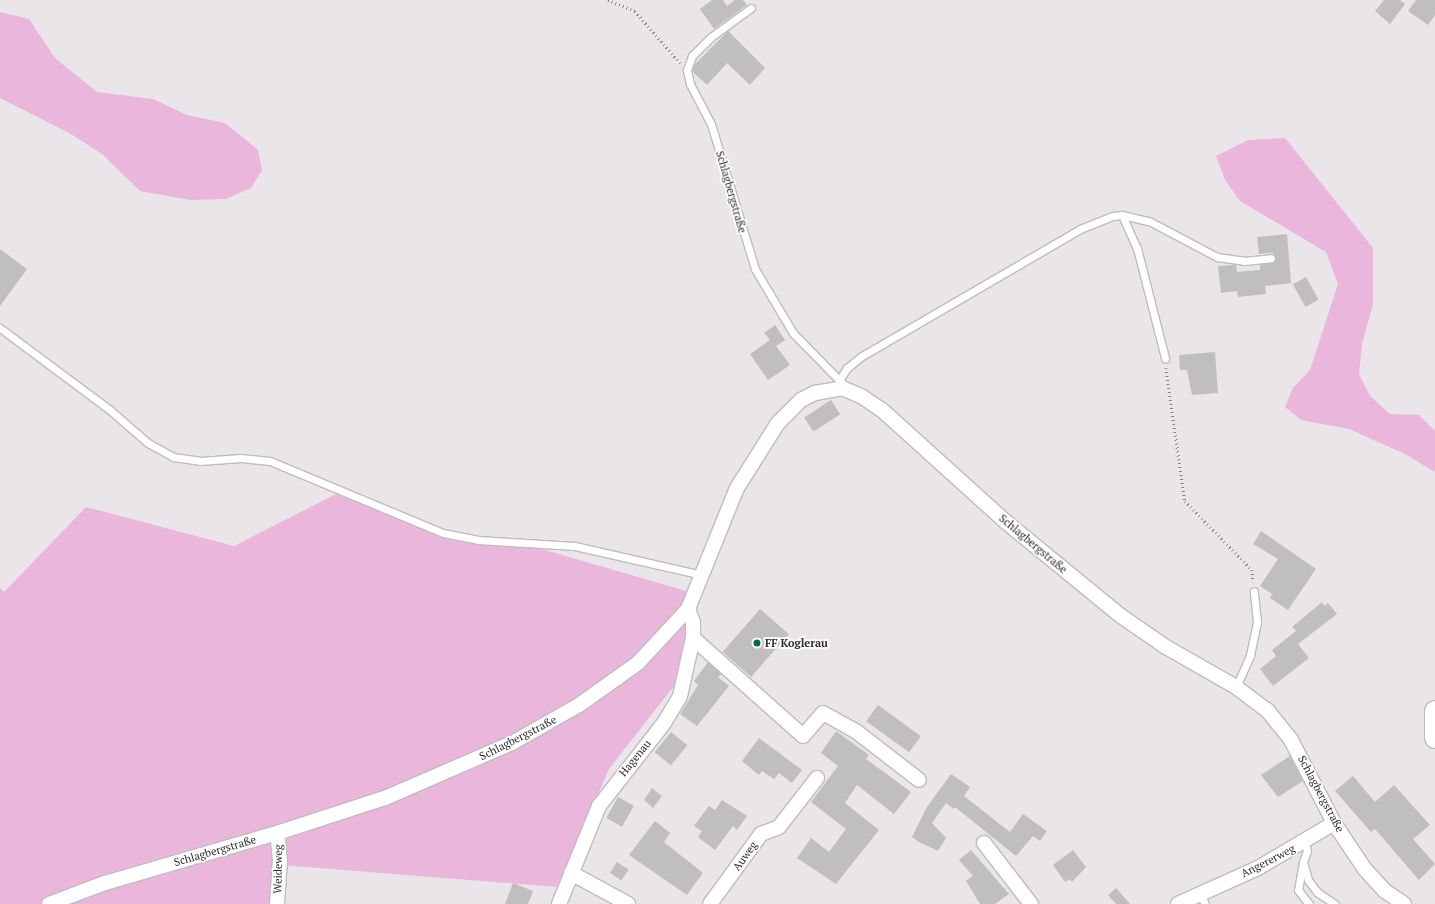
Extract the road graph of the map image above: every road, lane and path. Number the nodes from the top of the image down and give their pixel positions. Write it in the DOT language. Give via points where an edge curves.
graph roads {
  1 [pos="608,0"];
  2 [pos="751,8"];
  3 [pos="687,70"];
  4 [pos="1122,215"];
  5 [pos="1271,258"];
  6 [pos="0,328"];
  7 [pos="1165,358"];
  8 [pos="841,383"];
  9 [pos="704,575"];
  10 [pos="1254,591"];
  11 [pos="688,609"];
  12 [pos="693,638"];
  13 [pos="1236,687"];
  14 [pos="1435,711"];
  15 [pos="1435,738"];
  16 [pos="817,778"];
  17 [pos="919,780"];
  18 [pos="1334,823"];
  19 [pos="277,833"];
  20 [pos="1305,841"];
  21 [pos="984,843"];
  22 [pos="1303,862"];
  23 [pos="571,873"];
  24 [pos="1202,898"];
  25 [pos="49,904"];
  26 [pos="277,904"];
  27 [pos="559,904"];
  28 [pos="628,904"];
  29 [pos="710,904"];
  30 [pos="1031,904"];
  31 [pos="1178,904"];
  32 [pos="1309,904"];
  33 [pos="1335,904"];
  34 [pos="1404,904"];
  1 -- 3 [label="path" via="634,11"];
  2 -- 3 [label="lane" via="702,46"];
  3 -- 8 [label="lane, Schlagbergstraße" via="690,84 711,124 754,269 793,333"];
  4 -- 5 [label="lane" via="1149,221 1217,257 1244,261"];
  4 -- 7 [label="lane" via="1146,273"];
  4 -- 8 [label="lane" via="1096,221 1049,246 862,356 847,368"];
  6 -- 9 [label="lane" via="110,410 148,443 173,457 200,461 241,458 270,461 442,533 478,540 575,546"];
  7 -- 10 [label="path" via="1185,501 1252,570"];
  8 -- 9 [label="street, Schlagbergstraße" via="802,400 778,423 737,488"];
  8 -- 13 [label="street, Schlagbergstraße" via="882,410 1006,522 1121,616 1166,647"];
  9 -- 11 [label="street, Schlagbergstraße"];
  10 -- 13 [label="lane" via="1257,622 1250,654"];
  11 -- 12 [label="street, Hagenau" via="693,622"];
  11 -- 19 [label="street, Schlagbergstraße" via="638,663 612,683 512,743 385,798"];
  12 -- 17 [label="street" via="803,736 823,713 856,732"];
  12 -- 23 [label="street, Hagenau" via="684,682 674,707 599,806"];
  13 -- 18 [label="street, Schlagbergstraße" via="1267,710 1291,740"];
  14 -- 15 [label="main road"];
  16 -- 29 [label="street, Auweg" via="779,827 761,834"];
  18 -- 20 [label="street, Angererweg"];
  18 -- 34 [label="street, Schlagbergstraße" via="1375,882"];
  19 -- 25 [label="street, Schlagbergstraße" via="132,875"];
  19 -- 26 [label="street, Weideweg" via="280,860"];
  20 -- 22 [label="lane" via="1307,851"];
  20 -- 24 [label="street, Angererweg"];
  21 -- 30 [label="street"];
  22 -- 32 [label="lane" via="1298,890"];
  22 -- 33 [label="lane" via="1311,886"];
  23 -- 27 [label="street, Hagenau"];
  23 -- 28 [label="street"];
  24 -- 31 [label="street, Angererweg"];
}
